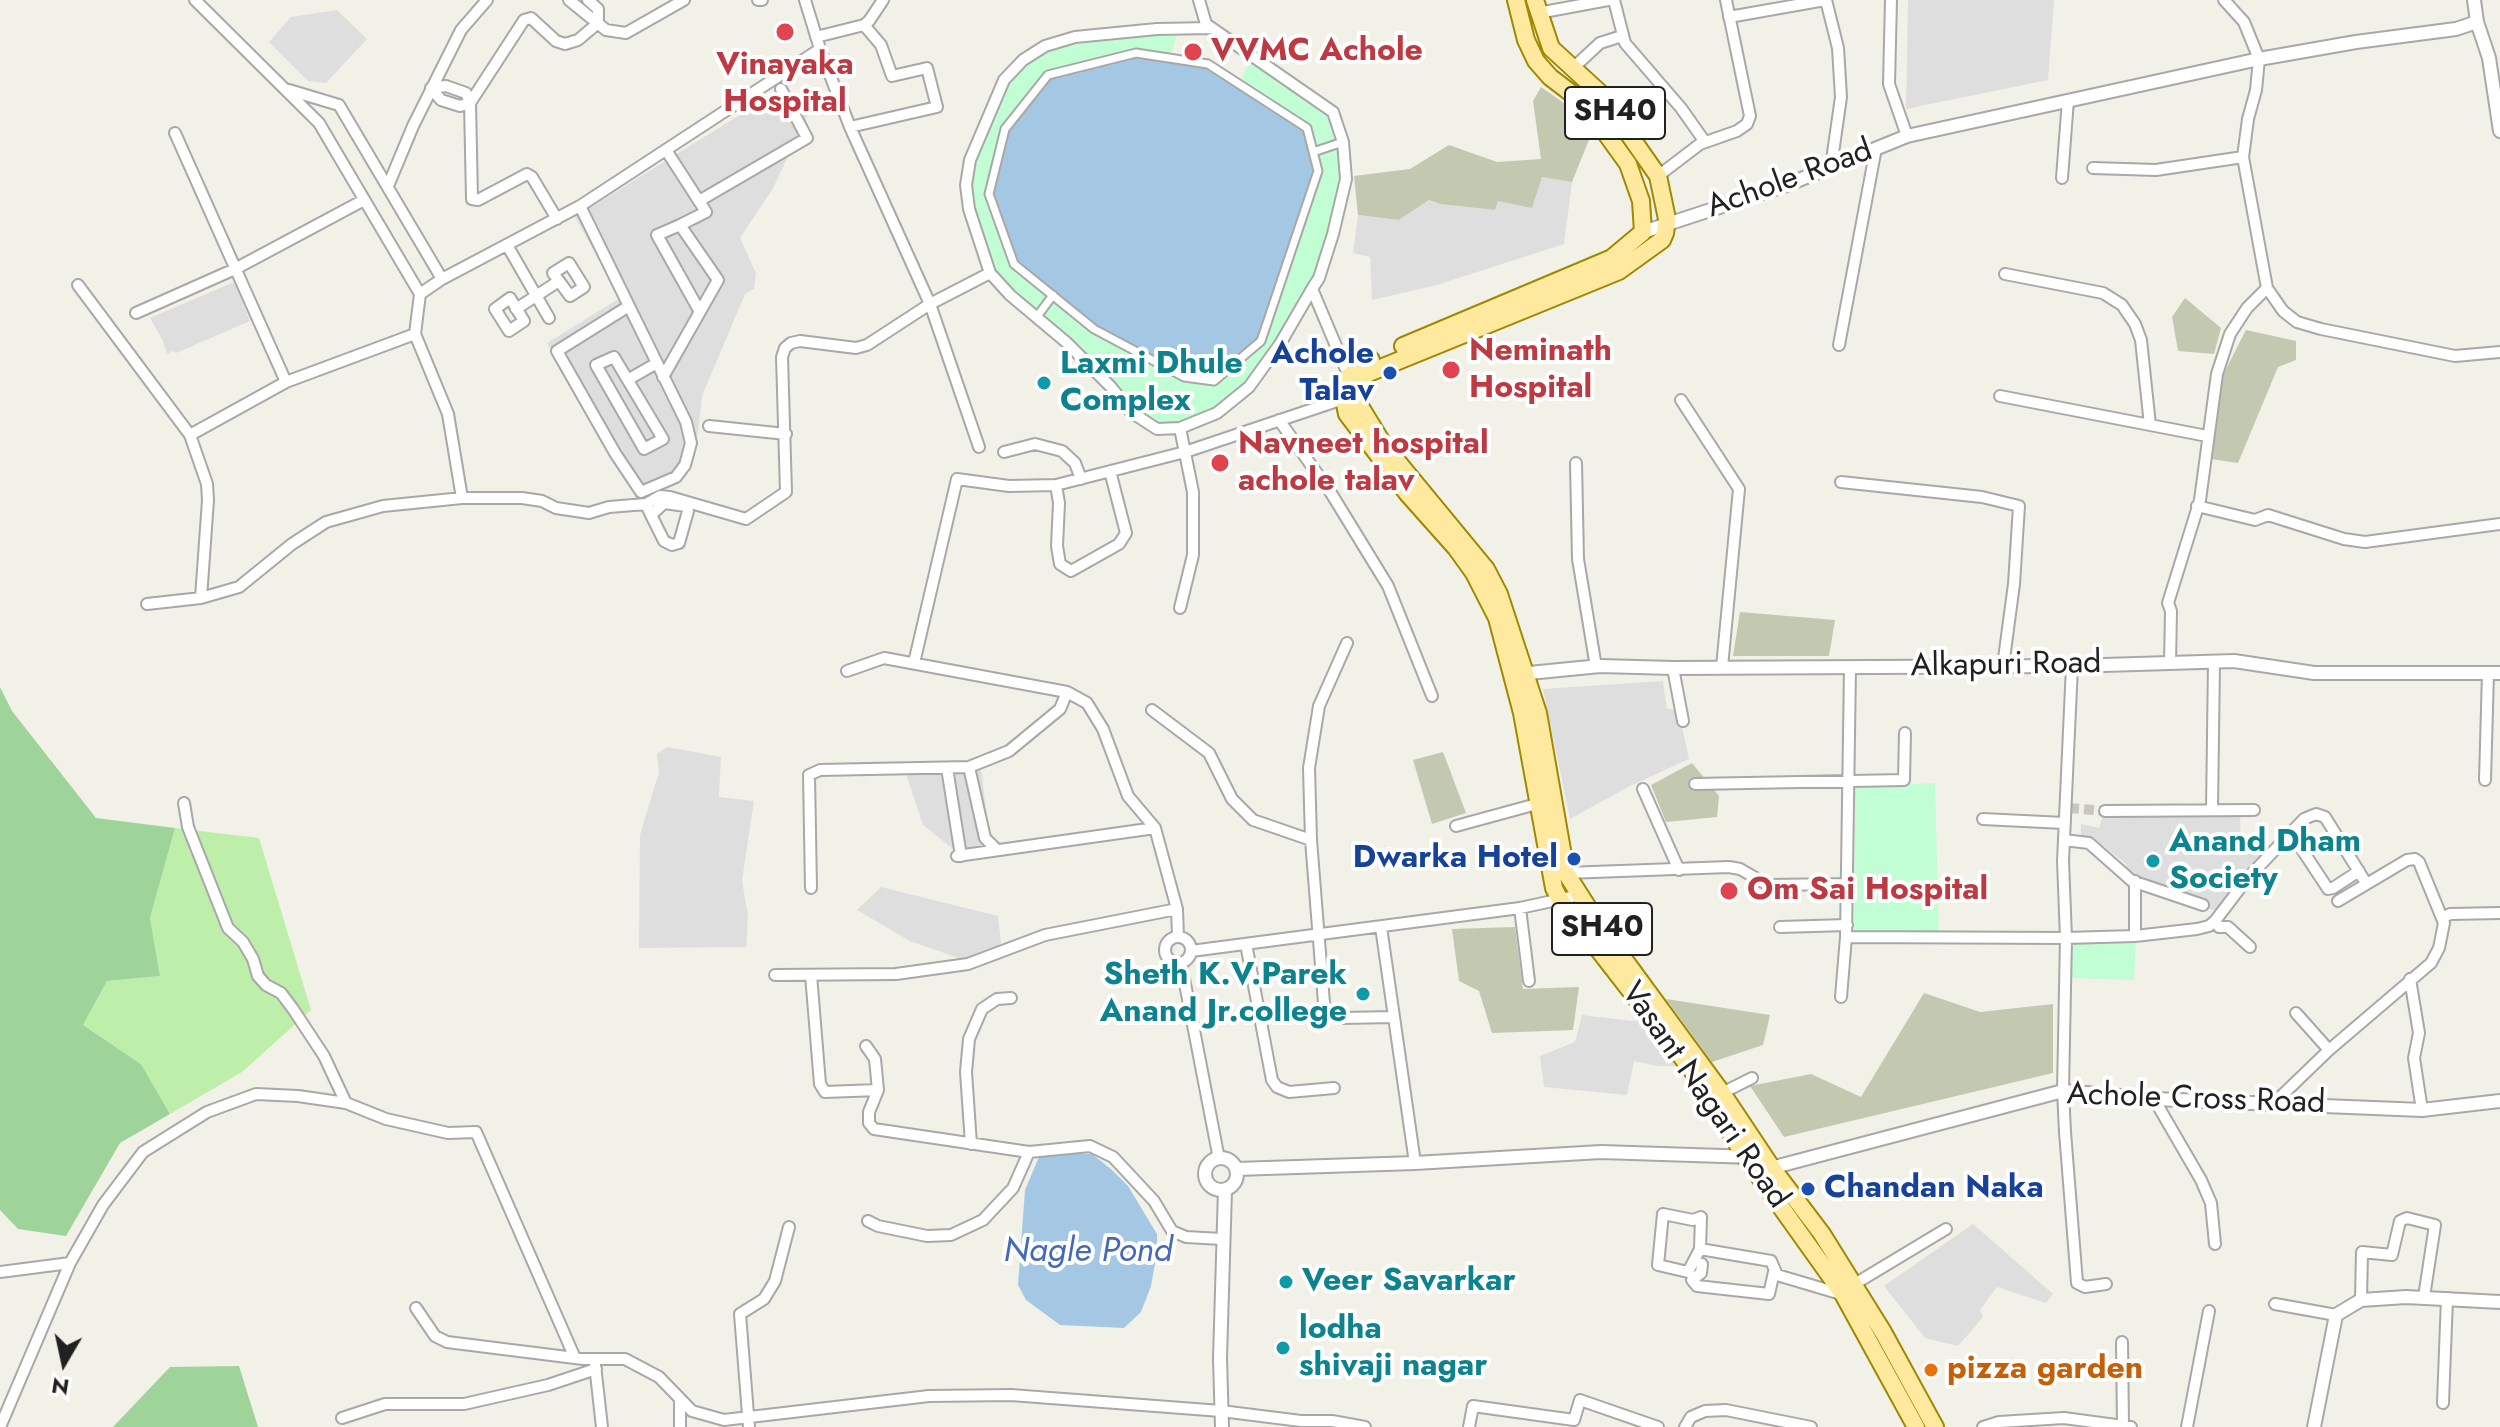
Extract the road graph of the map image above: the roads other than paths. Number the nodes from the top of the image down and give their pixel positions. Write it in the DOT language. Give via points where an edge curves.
graph roads {
  1 [pos="195,0"];
  2 [pos="487,0"];
  3 [pos="569,0"];
  4 [pos="588,0"];
  5 [pos="606,0"];
  6 [pos="684,0"];
  7 [pos="805,0"];
  8 [pos="883,0"];
  9 [pos="1199,0"];
  10 [pos="1516,0"];
  11 [pos="1611,0"];
  12 [pos="1726,0"];
  13 [pos="1826,0"];
  14 [pos="1891,0"];
  15 [pos="2224,0"];
  16 [pos="2474,0"];
  17 [pos="1537,6"];
  18 [pos="598,9"];
  19 [pos="1729,17"];
  20 [pos="2477,22"];
  21 [pos="598,23"];
  22 [pos="864,25"];
  23 [pos="1211,28"];
  24 [pos="1622,36"];
  25 [pos="816,37"];
  26 [pos="820,49"];
  27 [pos="2259,59"];
  28 [pos="1572,69"];
  29 [pos="431,88"];
  30 [pos="781,89"];
  31 [pos="288,90"];
  32 [pos="2068,100"];
  33 [pos="470,103"];
  34 [pos="339,105"];
  35 [pos="319,123"];
  36 [pos="850,127"];
  37 [pos="2500,131"];
  38 [pos="175,133"];
  39 [pos="1907,136"];
  40 [pos="1343,142"];
  41 [pos="1705,142"];
  42 [pos="1876,148"];
  43 [pos="666,150"];
  44 [pos="1313,152"];
  45 [pos="2243,157"];
  46 [pos="1831,167"];
  47 [pos="2093,168"];
  48 [pos="1658,176"];
  49 [pos="2062,178"];
  50 [pos="388,186"];
  51 [pos="364,200"];
  52 [pos="699,201"];
  53 [pos="580,206"];
  54 [pos="557,219"];
  55 [pos="680,225"];
  56 [pos="1643,232"];
  57 [pos="1664,232"];
  58 [pos="507,245"];
  59 [pos="235,269"];
  60 [pos="990,273"];
  61 [pos="2005,274"];
  62 [pos="442,279"];
  63 [pos="559,281"];
  64 [pos="78,285"];
  65 [pos="2267,288"];
  66 [pos="1312,289"];
  67 [pos="420,294"];
  68 [pos="536,295"];
  69 [pos="1053,295"];
  70 [pos="930,304"];
  71 [pos="629,306"];
  72 [pos="516,309"];
  73 [pos="700,312"];
  74 [pos="136,313"];
  75 [pos="549,318"];
  76 [pos="1036,318"];
  77 [pos="415,334"];
  78 [pos="1839,345"];
  79 [pos="2500,352"];
  80 [pos="657,363"];
  81 [pos="1349,376"];
  82 [pos="663,377"];
  83 [pos="629,379"];
  84 [pos="286,382"];
  85 [pos="1351,396"];
  86 [pos="2000,396"];
  87 [pos="1681,400"];
  88 [pos="1279,420"];
  89 [pos="2150,425"];
  90 [pos="709,426"];
  91 [pos="1180,428"];
  92 [pos="786,434"];
  93 [pos="190,435"];
  94 [pos="2207,436"];
  95 [pos="979,447"];
  96 [pos="1004,452"];
  97 [pos="1185,452"];
  98 [pos="1576,463"];
  99 [pos="1110,471"];
  100 [pos="1081,479"];
  101 [pos="1841,482"];
  102 [pos="1056,485"];
  103 [pos="462,498"];
  104 [pos="2197,506"];
  105 [pos="2500,524"];
  106 [pos="201,598"];
  107 [pos="147,604"];
  108 [pos="1180,608"];
  109 [pos="1347,643"];
  110 [pos="2214,662"];
  111 [pos="914,663"];
  112 [pos="2170,663"];
  113 [pos="2003,666"];
  114 [pos="2072,666"];
  115 [pos="1596,667"];
  116 [pos="1722,667"];
  117 [pos="1673,668"];
  118 [pos="1850,668"];
  119 [pos="847,671"];
  120 [pos="2494,673"];
  121 [pos="1519,674"];
  122 [pos="1067,692"];
  123 [pos="1432,696"];
  124 [pos="1152,710"];
  125 [pos="1683,721"];
  126 [pos="1905,733"];
  127 [pos="969,767"];
  128 [pos="947,768"];
  129 [pos="2485,780"];
  130 [pos="1850,782"];
  131 [pos="973,784"];
  132 [pos="1695,784"];
  133 [pos="950,787"];
  134 [pos="1643,789"];
  135 [pos="1546,802"];
  136 [pos="184,803"];
  137 [pos="2212,810"];
  138 [pos="2254,810"];
  139 [pos="2105,811"];
  140 [pos="1983,819"];
  141 [pos="2064,823"];
  142 [pos="1456,826"];
  143 [pos="1155,828"];
  144 [pos="2291,833"];
  145 [pos="1311,840"];
  146 [pos="2064,840"];
  147 [pos="997,850"];
  148 [pos="1679,870"];
  149 [pos="2359,871"];
  150 [pos="1566,873"];
  151 [pos="2135,881"];
  152 [pos="2366,883"];
  153 [pos="1848,884"];
  154 [pos="811,888"];
  155 [pos="1580,895"];
  156 [pos="1560,900"];
  157 [pos="2338,901"];
  158 [pos="2203,905"];
  159 [pos="1520,908"];
  160 [pos="1177,909"];
  161 [pos="2500,913"];
  162 [pos="2442,918"];
  163 [pos="2215,921"];
  164 [pos="1847,925"];
  165 [pos="1381,927"];
  166 [pos="1780,927"];
  167 [pos="1320,934"];
  168 [pos="2135,936"];
  169 [pos="1178,937"];
  170 [pos="1846,937"];
  171 [pos="2066,938"];
  172 [pos="1246,944"];
  173 [pos="2250,947"];
  174 [pos="1191,951"];
  175 [pos="1181,963"];
  176 [pos="775,975"];
  177 [pos="811,975"];
  178 [pos="2410,979"];
  179 [pos="1529,981"];
  180 [pos="1841,997"];
  181 [pos="1011,998"];
  182 [pos="2296,1013"];
  183 [pos="1394,1017"];
  184 [pos="866,1046"];
  185 [pos="2329,1050"];
  186 [pos="1752,1078"];
  187 [pos="1334,1088"];
  188 [pos="878,1090"];
  189 [pos="2063,1091"];
  190 [pos="1722,1093"];
  191 [pos="2154,1099"];
  192 [pos="2500,1101"];
  193 [pos="346,1103"];
  194 [pos="2274,1103"];
  195 [pos="2422,1110"];
  196 [pos="971,1144"];
  197 [pos="1029,1152"];
  198 [pos="1746,1158"];
  199 [pos="1219,1159"];
  200 [pos="1415,1163"];
  201 [pos="1764,1165"];
  202 [pos="1237,1169"];
  203 [pos="1225,1190"];
  204 [pos="868,1221"];
  205 [pos="789,1227"];
  206 [pos="1946,1229"];
  207 [pos="1222,1239"];
  208 [pos="2215,1244"];
  209 [pos="1700,1249"];
  210 [pos="70,1263"];
  211 [pos="1702,1264"];
  212 [pos="0,1272"];
  213 [pos="1774,1272"];
  214 [pos="2106,1284"];
  215 [pos="1848,1290"];
  216 [pos="2424,1297"];
  217 [pos="2447,1298"];
  218 [pos="2361,1300"];
  219 [pos="2500,1302"];
  220 [pos="2275,1304"];
  221 [pos="416,1308"];
  222 [pos="2209,1311"];
  223 [pos="2336,1315"];
  224 [pos="2122,1342"];
  225 [pos="575,1358"];
  226 [pos="595,1364"];
  227 [pos="680,1400"];
  228 [pos="2443,1403"];
  229 [pos="1221,1411"];
  230 [pos="342,1418"];
  231 [pos="744,1423"];
  232 [pos="2127,1426"];
  233 [pos="0,1427"];
  234 [pos="602,1427"];
  235 [pos="680,1427"];
  236 [pos="1222,1427"];
  237 [pos="1365,1427"];
  238 [pos="1469,1427"];
  239 [pos="1658,1427"];
  240 [pos="1685,1427"];
  241 [pos="1811,1427"];
  242 [pos="1916,1427"];
  243 [pos="1935,1427"];
  244 [pos="1983,1427"];
  245 [pos="2187,1427"];
  246 [pos="2314,1427"];
  1 -- 31 [label="street"];
  2 -- 29 [label="street" via="461,30"];
  3 -- 21 [label="street"];
  4 -- 18 [label="street"];
  5 -- 18 [label="street"];
  6 -- 21 [label="street" via="626,33"];
  7 -- 25 [label="street"];
  8 -- 22 [label="street"];
  9 -- 23 [label="street"];
  10 -- 56 [label="main road, SH40" via="1536,61 1584,103 1628,164 1641,201"];
  11 -- 17 [label="street"];
  11 -- 24 [label="street"];
  12 -- 19 [label="street"];
  13 -- 19 [label="street"];
  13 -- 46 [label="street" via="1838,48 1841,97"];
  14 -- 39 [label="street" via="1889,84"];
  15 -- 27 [label="street" via="2244,22"];
  16 -- 20 [label="street"];
  17 -- 28 [label="main road, SH40" via="1551,48"];
  18 -- 21 [label="street"];
  19 -- 41 [label="street" via="1750,116 1737,131"];
  20 -- 27 [label="street, Achole Road"];
  20 -- 37 [label="street" via="2489,58"];
  21 -- 33 [label="street" via="565,44 527,18"];
  22 -- 25 [label="street"];
  22 -- 36 [label="street" via="881,45 892,76 927,68 937,107"];
  23 -- 40 [label="street" via="1333,112"];
  23 -- 60 [label="street" via="1075,37 1045,46 1004,80 970,160 966,185"];
  24 -- 28 [label="street" via="1600,43"];
  24 -- 41 [label="street"];
  25 -- 26 [label="street"];
  26 -- 36 [label="street"];
  26 -- 43 [label="street"];
  27 -- 32 [label="street, Achole Road"];
  27 -- 45 [label="street"];
  28 -- 48 [label="main road, SH40" via="1600,93"];
  29 -- 33 [label="street" via="441,100 460,106"];
  29 -- 50 [label="street"];
  30 -- 52 [label="street" via="807,138"];
  31 -- 34 [label="street"];
  31 -- 35 [label="street"];
  32 -- 39 [label="street, Achole Road"];
  32 -- 49 [label="street"];
  33 -- 54 [label="street" via="472,199 527,174"];
  34 -- 35 [label="street"];
  34 -- 50 [label="street"];
  35 -- 51 [label="street"];
  36 -- 70 [label="street"];
  38 -- 59 [label="street"];
  39 -- 42 [label="street, Achole Road"];
  40 -- 44 [label="street"];
  40 -- 66 [label="street" via="1346,179"];
  41 -- 48 [label="street"];
  42 -- 46 [label="street, Achole Road"];
  42 -- 78 [label="street"];
  43 -- 52 [label="street"];
  43 -- 53 [label="street"];
  44 -- 69 [label="street" via="1318,171 1261,341 1214,381 1184,377 1094,329"];
  44 -- 69 [label="street" via="1307,128 1208,64 1136,53 1048,75 1005,129 989,194 1014,264"];
  45 -- 47 [label="street" via="2156,170"];
  45 -- 65 [label="street"];
  46 -- 57 [label="street, Achole Road"];
  48 -- 57 [label="main road, SH40"];
  50 -- 62 [label="street"];
  51 -- 59 [label="street"];
  51 -- 67 [label="street"];
  52 -- 55 [label="street" via="706,212"];
  53 -- 54 [label="street"];
  53 -- 71 [label="street"];
  54 -- 58 [label="street"];
  55 -- 73 [label="street" via="718,280"];
  55 -- 73 [label="street" via="657,235"];
  56 -- 57 [label="street, Achole Road"];
  56 -- 81 [label="main road, Achole Road" via="1612,258 1369,361"];
  57 -- 85 [label="main road, Achole Road" via="1619,271 1375,369"];
  58 -- 62 [label="street"];
  58 -- 68 [label="street"];
  59 -- 74 [label="street"];
  59 -- 84 [label="street"];
  60 -- 70 [label="street"];
  60 -- 76 [label="street"];
  61 -- 89 [label="street" via="2103,293 2122,305 2141,340"];
  62 -- 67 [label="street"];
  63 -- 68 [label="street"];
  64 -- 93 [label="street"];
  65 -- 79 [label="street" via="2297,322 2330,332 2455,356"];
  65 -- 94 [label="street" via="2230,334"];
  66 -- 81 [label="street"];
  66 -- 91 [label="street" via="1249,387 1217,413"];
  67 -- 77 [label="street"];
  68 -- 72 [label="street"];
  68 -- 75 [label="street"];
  69 -- 76 [label="street"];
  70 -- 92 [label="street" via="867,345 800,341 785,348"];
  70 -- 95 [label="street"];
  71 -- 80 [label="street"];
  71 -- 82 [label="street" via="557,351 641,492 676,477 689,456 686,422"];
  73 -- 82 [label="street"];
  76 -- 91 [label="street" via="1066,342 1131,412 1157,429"];
  77 -- 84 [label="street"];
  77 -- 103 [label="street" via="448,414"];
  80 -- 82 [label="street"];
  80 -- 83 [label="street"];
  81 -- 85 [label="main road"];
  83 -- 83 [label="street" via="663,439 644,449 596,365 614,357"];
  84 -- 93 [label="street"];
  85 -- 88 [label="street"];
  85 -- 121 [label="main road, Vasant Nagari Road / SH40" via="1383,444 1486,569 1499,594"];
  86 -- 89 [label="street"];
  87 -- 116 [label="street" via="1739,489"];
  88 -- 97 [label="street"];
  88 -- 123 [label="street" via="1388,586"];
  89 -- 94 [label="street"];
  90 -- 92 [label="street"];
  91 -- 97 [label="street"];
  92 -- 103 [label="street" via="786,492 746,519 660,496 649,510 609,507 589,513 522,498"];
  93 -- 106 [label="street" via="207,484"];
  94 -- 104 [label="street"];
  96 -- 100 [label="street" via="1035,444 1062,451 1075,463"];
  97 -- 99 [label="street"];
  97 -- 108 [label="street" via="1193,492 1193,555"];
  98 -- 115 [label="street" via="1578,559"];
  99 -- 100 [label="street"];
  99 -- 102 [label="street" via="1126,533 1119,544 1071,571 1060,564"];
  100 -- 102 [label="street"];
  101 -- 113 [label="street" via="2019,506"];
  102 -- 111 [label="street" via="957,479"];
  103 -- 106 [label="street" via="383,506 326,522 239,587"];
  104 -- 105 [label="street" via="2255,520 2268,515 2365,542"];
  104 -- 112 [label="street" via="2168,603"];
  106 -- 107 [label="street"];
  109 -- 145 [label="street" via="1319,706 1309,768"];
  110 -- 112 [label="street, Alkapuri Road"];
  110 -- 120 [label="street, Alkapuri Road" via="2314,673"];
  110 -- 137 [label="street"];
  111 -- 119 [label="street" via="884,658"];
  111 -- 122 [label="street"];
  112 -- 114 [label="street, Alkapuri Road"];
  113 -- 114 [label="street, Alkapuri Road"];
  113 -- 118 [label="street, Alkapuri Road"];
  114 -- 141 [label="street"];
  115 -- 117 [label="street, Alkapuri Road"];
  115 -- 121 [label="street, Alkapuri Road"];
  116 -- 117 [label="street, Alkapuri Road"];
  116 -- 118 [label="street, Alkapuri Road"];
  117 -- 125 [label="street"];
  118 -- 130 [label="street"];
  120 -- 129 [label="street"];
  121 -- 135 [label="main road, Vasant Nagari Road / SH40" via="1538,713"];
  122 -- 127 [label="street" via="1060,709 1009,751"];
  122 -- 143 [label="street" via="1096,715 1128,796"];
  124 -- 145 [label="street" via="1209,753 1232,799 1253,820"];
  126 -- 130 [label="street" via="1904,780"];
  127 -- 128 [label="street"];
  127 -- 131 [label="street"];
  128 -- 133 [label="street"];
  128 -- 154 [label="street" via="820,770 809,775"];
  130 -- 132 [label="street"];
  130 -- 153 [label="street"];
  131 -- 133 [label="street"];
  131 -- 147 [label="street" via="985,838"];
  133 -- 147 [label="street" via="959,856"];
  134 -- 148 [label="street"];
  135 -- 142 [label="street"];
  135 -- 150 [label="main road, Vasant Nagari Road / SH40"];
  135 -- 156 [label="main road, Vasant Nagari Road / SH40" via="1554,888"];
  136 -- 193 [label="street" via="188,827 228,928 243,942 258,976 293,1009"];
  137 -- 138 [label="street"];
  137 -- 139 [label="street"];
  140 -- 141 [label="street"];
  141 -- 146 [label="street"];
  143 -- 147 [label="street"];
  143 -- 160 [label="street"];
  144 -- 149 [label="street" via="2328,889"];
  144 -- 149 [label="street" via="2311,814 2325,817"];
  144 -- 163 [label="street"];
  145 -- 167 [label="street"];
  146 -- 151 [label="street" via="2089,843"];
  146 -- 171 [label="street"];
  148 -- 150 [label="street"];
  148 -- 153 [label="street" via="1740,869 1776,886"];
  149 -- 152 [label="street"];
  150 -- 155 [label="main road, Vasant Nagari Road / SH40"];
  151 -- 158 [label="street"];
  151 -- 168 [label="street"];
  152 -- 157 [label="street"];
  152 -- 162 [label="street" via="2415,859"];
  153 -- 164 [label="street"];
  155 -- 156 [label="street"];
  155 -- 190 [label="main road, Vasant Nagari Road / SH40"];
  156 -- 159 [label="street"];
  156 -- 198 [label="main road, Vasant Nagari Road / SH40" via="1692,1070"];
  159 -- 165 [label="street"];
  159 -- 179 [label="street"];
  160 -- 169 [label="street"];
  160 -- 177 [label="street" via="1045,935 968,964 896,974"];
  161 -- 162 [label="street"];
  162 -- 178 [label="street" via="2439,948 2431,963"];
  163 -- 168 [label="street" via="2197,929"];
  163 -- 173 [label="street"];
  164 -- 166 [label="street"];
  164 -- 170 [label="street"];
  165 -- 167 [label="street"];
  165 -- 183 [label="street"];
  167 -- 172 [label="street"];
  167 -- 183 [label="street" via="1327,1011 1342,1018"];
  168 -- 171 [label="street"];
  169 -- 174 [label="street"];
  169 -- 175 [label="street" via="1165,952"];
  170 -- 171 [label="street"];
  170 -- 180 [label="street"];
  171 -- 189 [label="street"];
  172 -- 174 [label="street"];
  172 -- 187 [label="street" via="1272,1080 1289,1092"];
  174 -- 175 [label="street"];
  175 -- 199 [label="street"];
  176 -- 177 [label="street"];
  177 -- 188 [label="street" via="820,1084 825,1092"];
  178 -- 185 [label="street"];
  178 -- 195 [label="street" via="2419,1033 2414,1058"];
  181 -- 196 [label="street" via="997,999 982,1009 969,1039"];
  182 -- 185 [label="street"];
  183 -- 200 [label="street"];
  184 -- 188 [label="street" via="875,1059"];
  185 -- 194 [label="street"];
  186 -- 190 [label="street"];
  188 -- 196 [label="street" via="869,1112 874,1129"];
  189 -- 191 [label="street, Achole Cross Road"];
  189 -- 201 [label="street, Achole Cross Road"];
  189 -- 214 [label="street" via="2077,1283"];
  190 -- 201 [label="main road, Vasant Nagari Road / SH40"];
  191 -- 194 [label="street, Achole Cross Road"];
  191 -- 208 [label="street" via="2206,1191"];
  192 -- 195 [label="street, Achole Cross Road"];
  193 -- 210 [label="street" via="256,1094 207,1112 143,1152 103,1205"];
  193 -- 225 [label="street" via="386,1119 448,1133 476,1132"];
  194 -- 195 [label="street, Achole Cross Road"];
  196 -- 197 [label="street"];
  197 -- 204 [label="street" via="1013,1188 983,1220 951,1235 927,1236"];
  197 -- 207 [label="street" via="1090,1146 1113,1157 1154,1201 1172,1231"];
  198 -- 200 [label="street" via="1601,1152"];
  198 -- 201 [label="main road, Vasant Nagari Road / SH40"];
  199 -- 202 [label="street"];
  199 -- 203 [label="street" via="1210,1164 1205,1177 1214,1189"];
  200 -- 202 [label="street"];
  201 -- 215 [label="main road, Vasant Nagari Road / SH40" via="1822,1234"];
  202 -- 203 [label="street" via="1237,1180"];
  203 -- 207 [label="street"];
  205 -- 231 [label="street" via="775,1281 764,1299 740,1314"];
  206 -- 215 [label="street"];
  207 -- 229 [label="street"];
  209 -- 209 [label="street" via="1701,1217 1663,1214 1660,1267 1688,1272"];
  209 -- 213 [label="street" via="1771,1261"];
  210 -- 212 [label="street"];
  210 -- 233 [label="street"];
  211 -- 213 [label="street" via="1692,1280 1697,1286 1769,1294"];
  213 -- 215 [label="street"];
  215 -- 242 [label="main road, Vasant Nagari Road / SH40"];
  215 -- 243 [label="main road, Vasant Nagari Road / SH40" via="1883,1332"];
  216 -- 217 [label="street"];
  216 -- 218 [label="street"];
  216 -- 218 [label="street" via="2435,1225 2407,1218 2400,1221 2392,1255 2362,1252"];
  217 -- 219 [label="street"];
  217 -- 228 [label="street"];
  218 -- 223 [label="street"];
  220 -- 223 [label="street"];
  221 -- 225 [label="street" via="435,1336 447,1342"];
  222 -- 245 [label="street"];
  223 -- 246 [label="street"];
  224 -- 232 [label="street"];
  225 -- 226 [label="street"];
  226 -- 227 [label="street" via="625,1359 640,1365"];
  226 -- 230 [label="street" via="548,1385 464,1404 385,1404"];
  226 -- 234 [label="street"];
  227 -- 231 [label="street" via="692,1411"];
  227 -- 235 [label="street"];
  229 -- 231 [label="street" via="1011,1395 929,1396"];
  229 -- 236 [label="street"];
  229 -- 237 [label="street"];
  232 -- 244 [label="street" via="2064,1418"];
  238 -- 239 [label="street" via="1473,1406 1574,1420 1580,1400"];
  240 -- 241 [label="street" via="1691,1417 1705,1411 1726,1410"];
}
